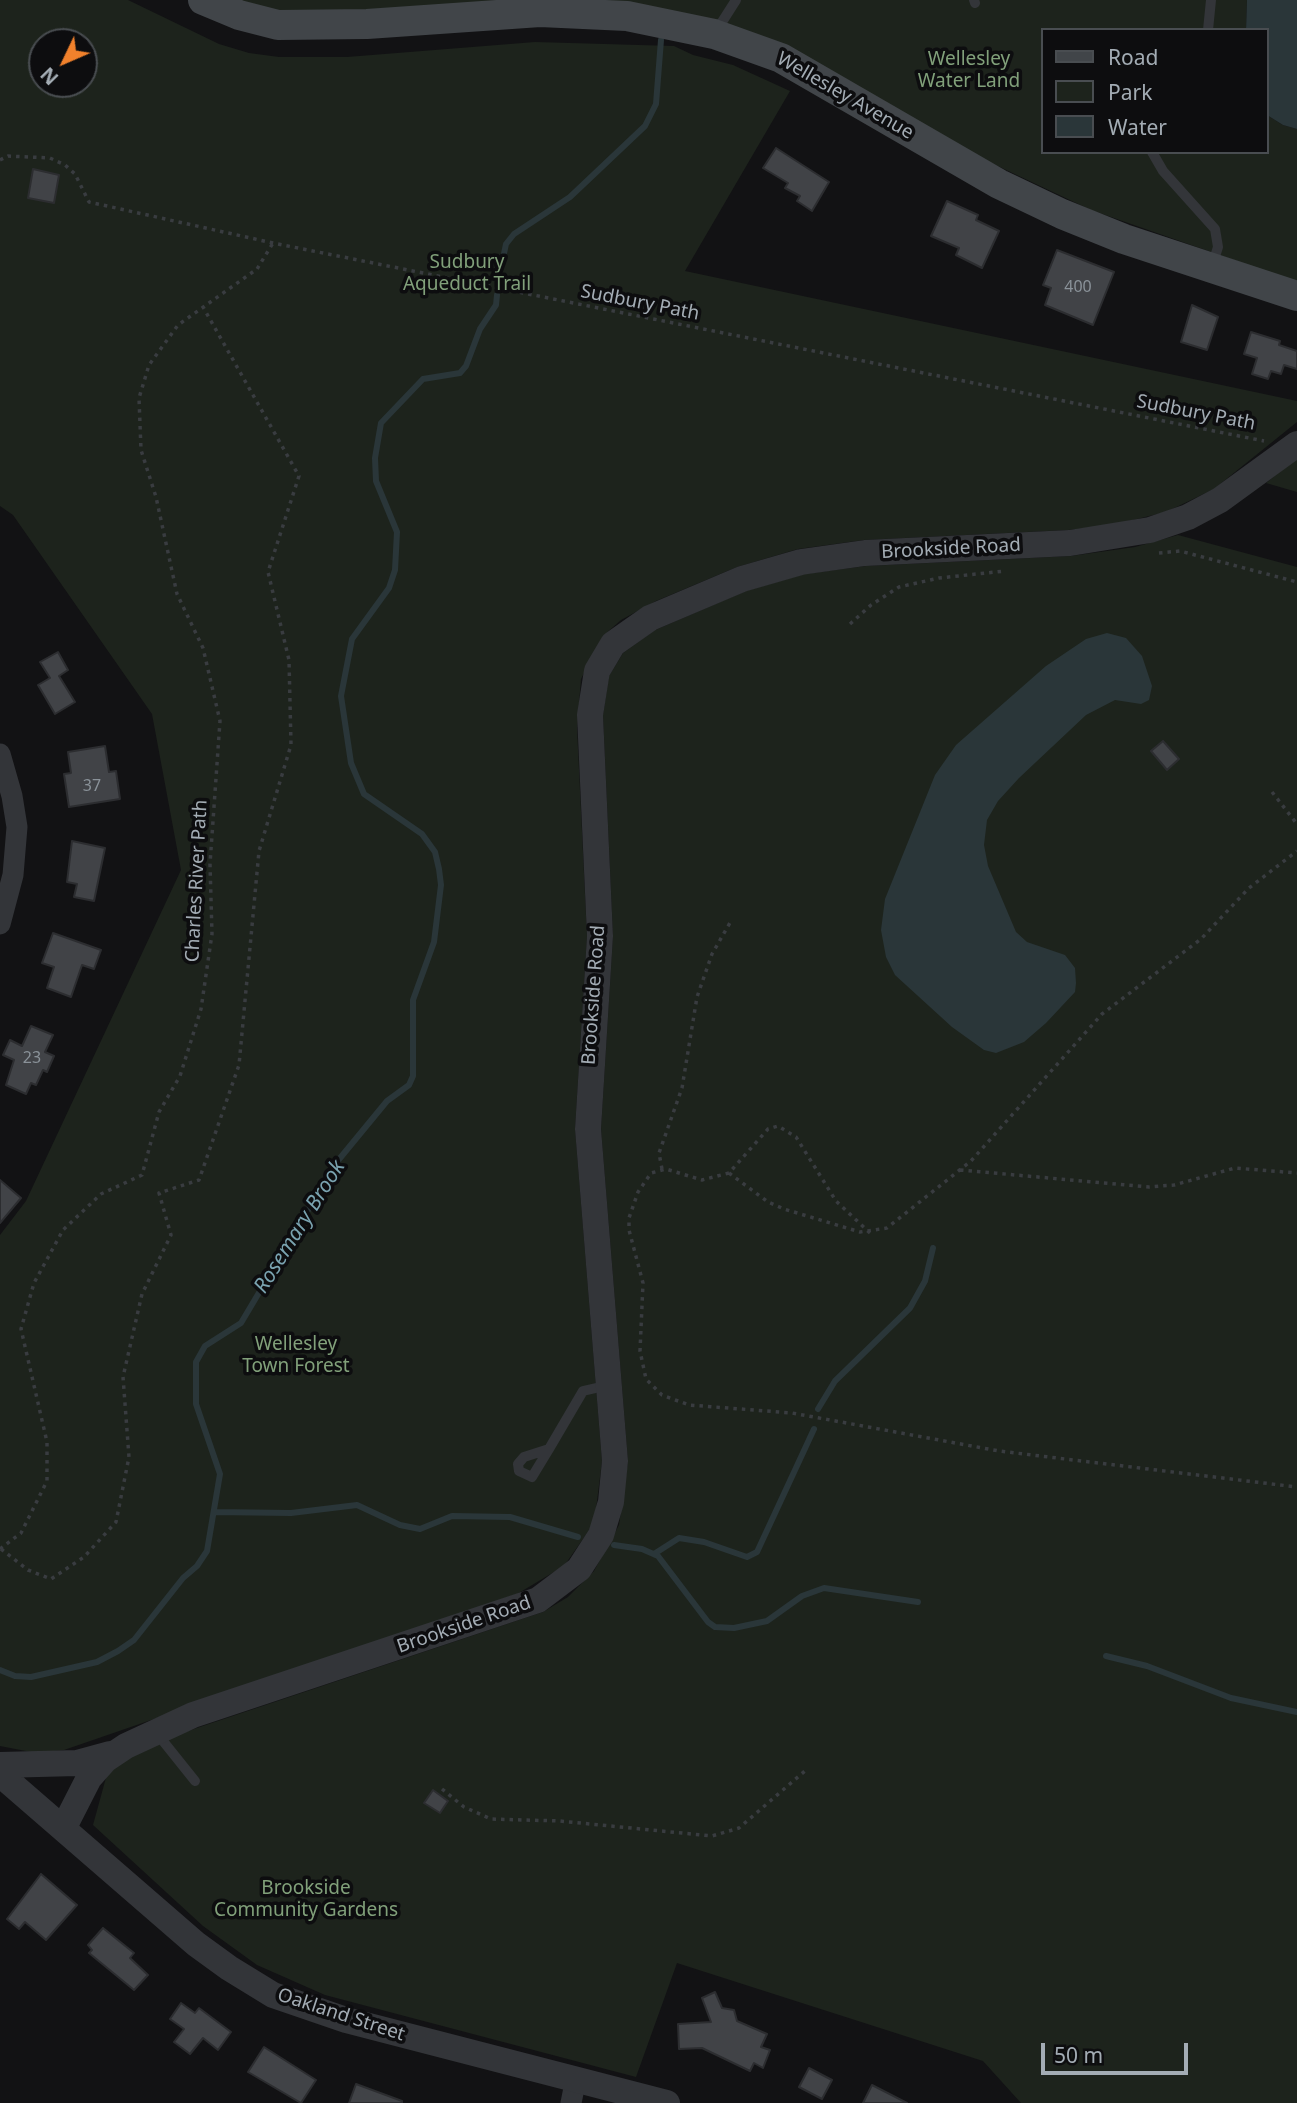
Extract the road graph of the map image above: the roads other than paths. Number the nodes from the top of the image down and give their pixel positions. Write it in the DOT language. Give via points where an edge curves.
graph roads {
  1 [pos="202,0"];
  2 [pos="736,0"];
  3 [pos="1211,0"];
  4 [pos="1208,28"];
  5 [pos="715,34"];
  6 [pos="1153,154"];
  7 [pos="1211,269"];
  8 [pos="1297,296"];
  9 [pos="1295,445"];
  10 [pos="0,754"];
  11 [pos="0,924"];
  12 [pos="609,1385"];
  13 [pos="549,1449"];
  14 [pos="155,1731"];
  15 [pos="115,1753"];
  16 [pos="0,1765"];
  17 [pos="0,1774"];
  18 [pos="195,1781"];
  19 [pos="64,1827"];
  20 [pos="573,2090"];
  21 [pos="667,2103"];
  1 -- 5 [label="main road, Wellesley Avenue" via="278,25 540,12 627,16"];
  2 -- 5 [label="lane"];
  3 -- 4 [label="lane"];
  5 -- 7 [label="main road, Wellesley Avenue" via="803,69 1028,198 1095,228"];
  6 -- 7 [label="lane" via="1215,229 1218,247"];
  7 -- 8 [label="main road, Wellesley Avenue"];
  9 -- 12 [label="street, Brookside Road" via="1220,500 1150,530 1069,543 865,553 801,562 741,579 650,618 620,637 607,652 594,682 590,715 600,936 588,1120"];
  10 -- 11 [label="street" via="17,827 13,875"];
  12 -- 13 [label="lane" via="587,1388 580,1394"];
  12 -- 14 [label="street, Brookside Road" via="615,1461 610,1512 589,1557 560,1586 522,1606"];
  14 -- 15 [label="street, Brookside Road"];
  14 -- 18 [label="lane"];
  15 -- 16 [label="street, Brookside Road" via="77,1763"];
  15 -- 19 [label="street, Brookside Road" via="89,1778"];
  17 -- 19 [label="street, Oakland Street"];
  19 -- 20 [label="street, Oakland Street" via="196,1944 273,1995"];
  20 -- 21 [label="street, Oakland Street"];
}
